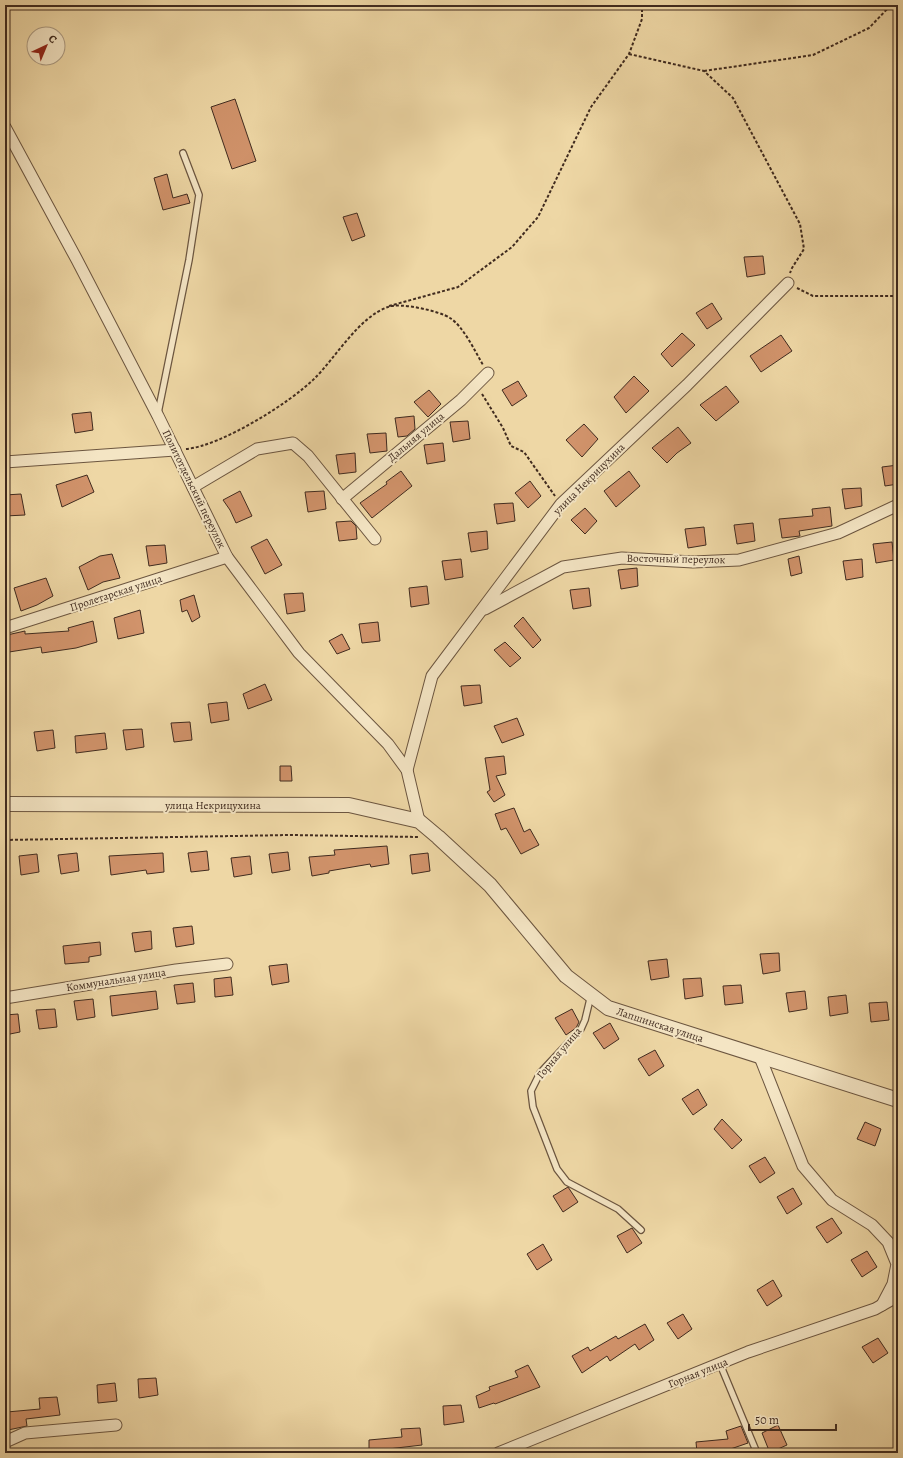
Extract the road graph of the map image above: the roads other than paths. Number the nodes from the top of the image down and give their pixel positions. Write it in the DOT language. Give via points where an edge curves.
graph roads {
  1 [pos="5,127"];
  2 [pos="183,153"];
  3 [pos="788,283"];
  4 [pos="488,373"];
  5 [pos="158,416"];
  6 [pos="175,450"];
  7 [pos="5,462"];
  8 [pos="193,487"];
  9 [pos="342,499"];
  10 [pos="898,505"];
  11 [pos="375,539"];
  12 [pos="227,557"];
  13 [pos="481,611"];
  14 [pos="5,628"];
  15 [pos="407,770"];
  16 [pos="5,804"];
  17 [pos="418,821"];
  18 [pos="227,964"];
  19 [pos="591,995"];
  20 [pos="5,998"];
  21 [pos="760,1057"];
  22 [pos="898,1100"];
  23 [pos="641,1230"];
  24 [pos="898,1296"];
  25 [pos="882,1305"];
  26 [pos="720,1364"];
  27 [pos="116,1425"];
  28 [pos="5,1442"];
  29 [pos="498,1453"];
  30 [pos="757,1453"];
  1 -- 5 [label="street, Политотдельский переулок"];
  2 -- 5 [label="lane" via="199,195 189,260"];
  3 -- 13 [label="street, улица Некрицухина" via="687,385 561,504"];
  4 -- 9 [label="street, Дальняя улица" via="461,400"];
  5 -- 6 [label="street, Политотдельский переулок"];
  6 -- 7 [label="street"];
  6 -- 8 [label="street, Политотдельский переулок"];
  8 -- 9 [label="street" via="257,449 292,443 308,456"];
  8 -- 12 [label="street, Политотдельский переулок"];
  9 -- 11 [label="street"];
  10 -- 13 [label="street, Восточный переулок" via="838,533 739,560 693,562 622,558 563,567"];
  12 -- 14 [label="street, Пролетарская улица"];
  12 -- 15 [label="street, Политотдельский переулок" via="299,653 388,744"];
  13 -- 15 [label="street, улица Некрицухина" via="432,676"];
  15 -- 17 [label="street, Политотдельский переулок"];
  16 -- 17 [label="street, улица Некрицухина" via="349,805"];
  17 -- 19 [label="street, Лапшинская улица" via="490,885 566,976"];
  18 -- 20 [label="street, Коммунальная улица"];
  19 -- 21 [label="street, Лапшинская улица" via="608,1008"];
  19 -- 23 [label="lane, Горная улица" via="581,1029 540,1073 531,1091 533,1107 557,1169 567,1182 618,1209"];
  21 -- 22 [label="street, Лапшинская улица"];
  21 -- 25 [label="street" via="803,1166 832,1200 872,1225 888,1242 897,1264 893,1284"];
  24 -- 25 [label="street, Горная улица"];
  25 -- 26 [label="street, Горная улица"];
  26 -- 29 [label="street, Горная улица"];
  26 -- 30 [label="lane"];
  27 -- 28 [label="street" via="26,1433"];
}
